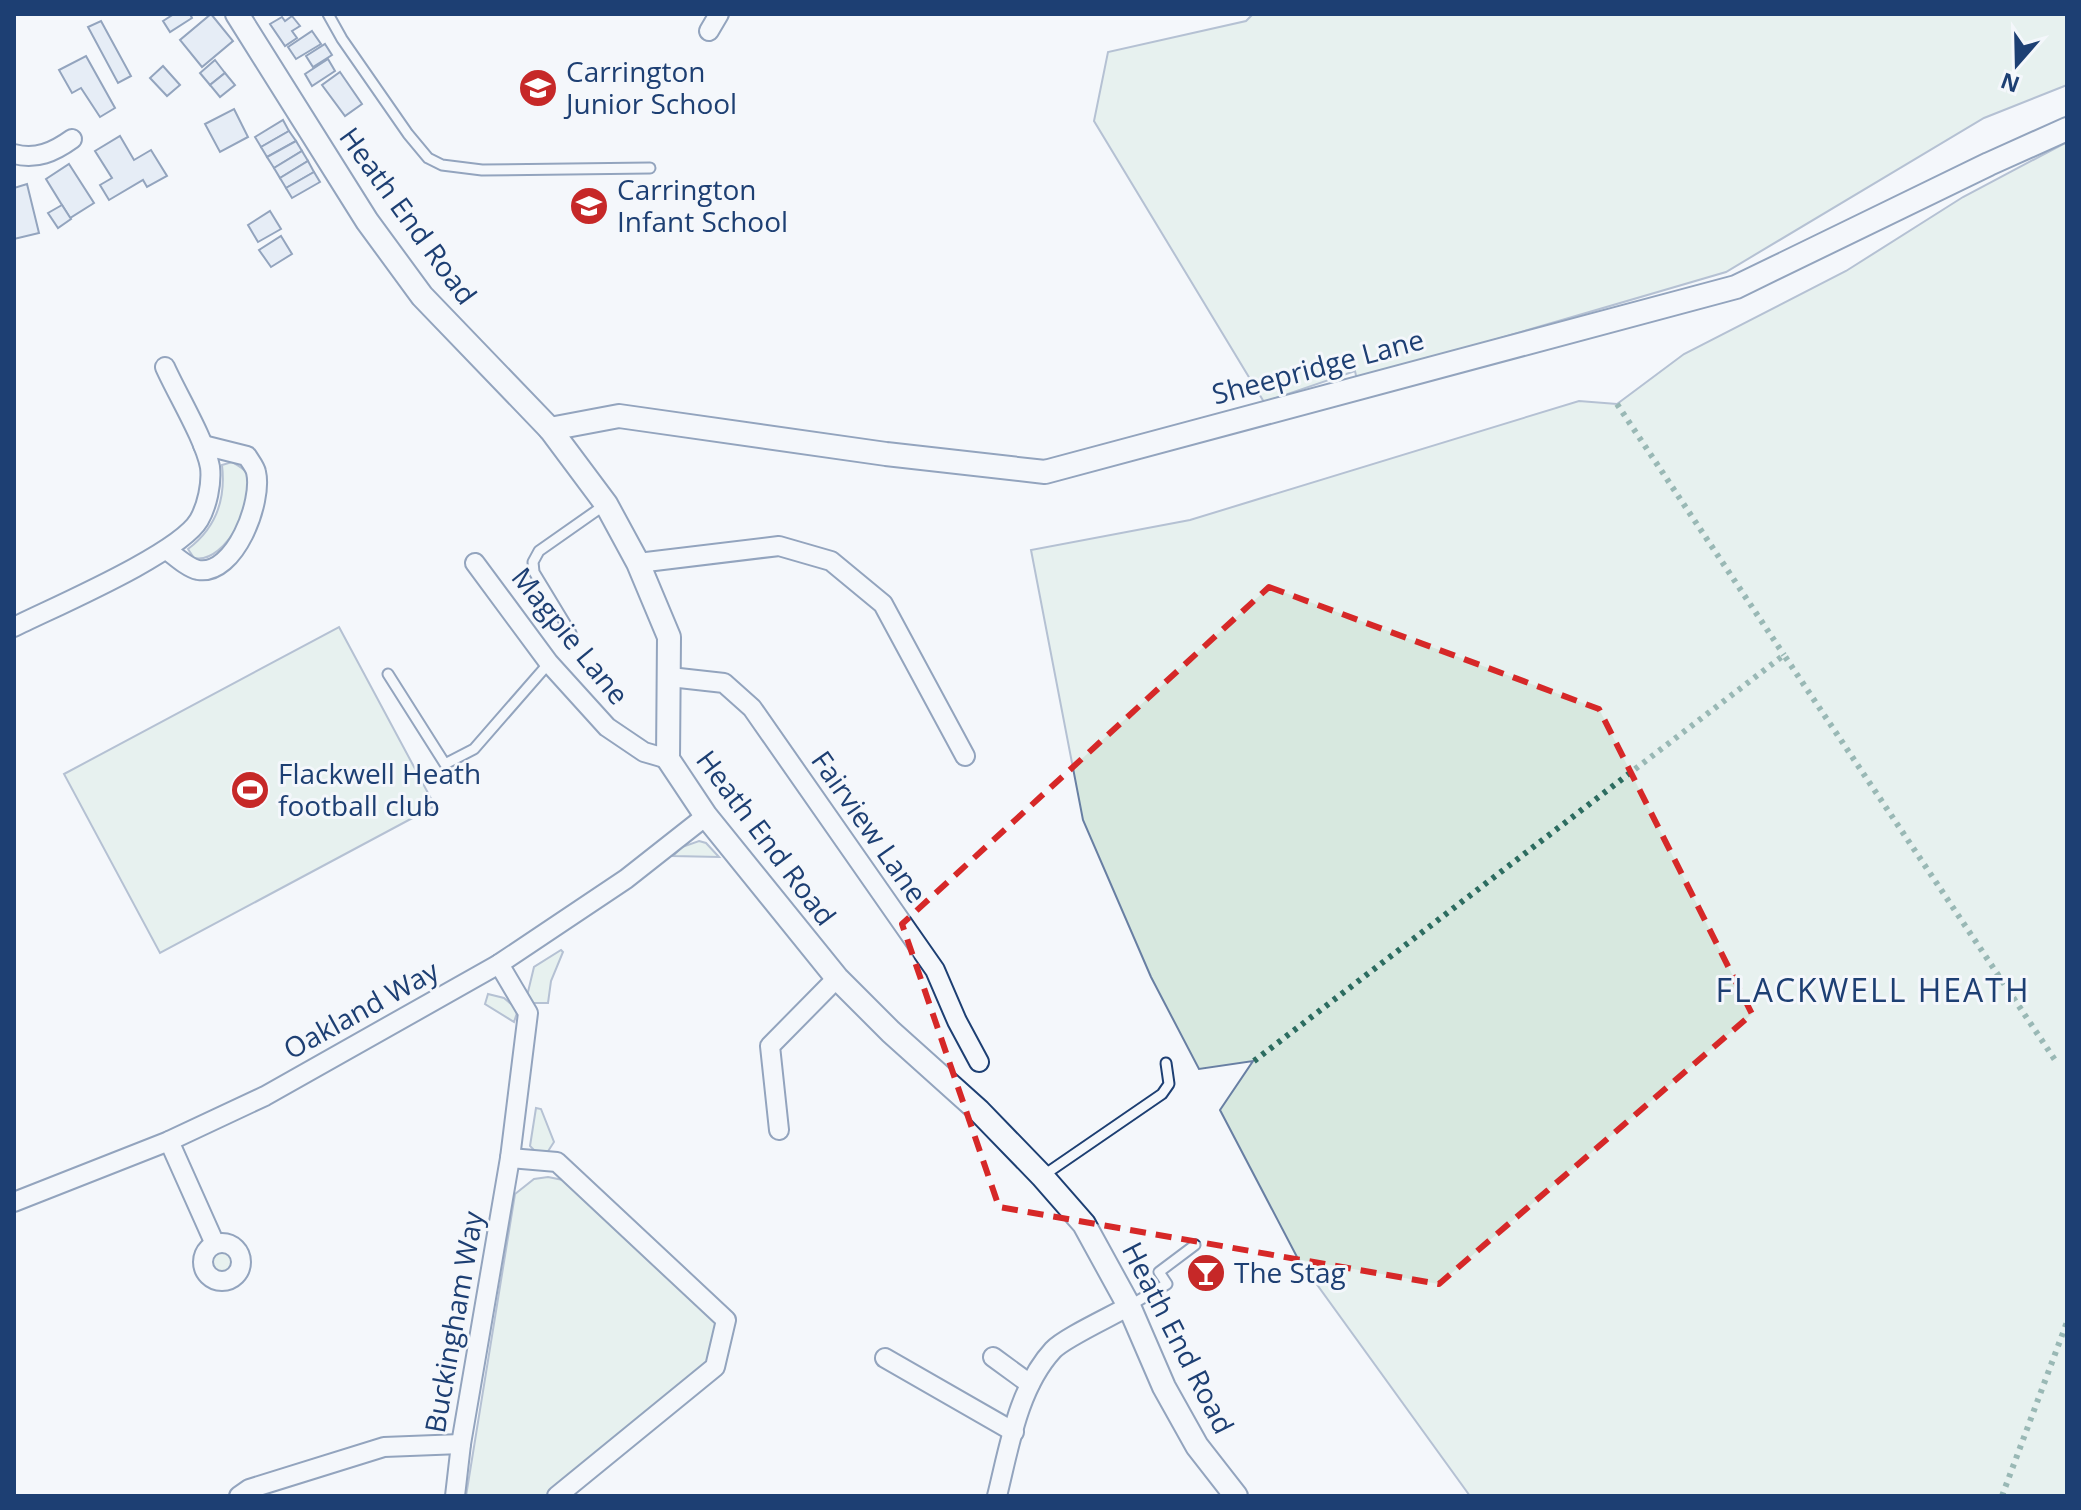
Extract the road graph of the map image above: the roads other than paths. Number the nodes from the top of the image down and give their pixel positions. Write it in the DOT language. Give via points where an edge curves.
graph roads {
  1 [pos="237,14"];
  2 [pos="328,14"];
  3 [pos="719,14"];
  4 [pos="709,31"];
  5 [pos="2067,129"];
  6 [pos="72,139"];
  7 [pos="14,154"];
  8 [pos="650,168"];
  9 [pos="165,367"];
  10 [pos="550,429"];
  11 [pos="203,445"];
  12 [pos="606,504"];
  13 [pos="167,550"];
  14 [pos="475,563"];
  15 [pos="638,563"];
  16 [pos="14,627"];
  17 [pos="571,633"];
  18 [pos="549,663"];
  19 [pos="388,674"];
  20 [pos="670,677"];
  21 [pos="965,756"];
  22 [pos="668,759"];
  23 [pos="706,816"];
  24 [pos="499,964"];
  25 [pos="837,978"];
  26 [pos="979,1062"];
  27 [pos="1166,1063"];
  28 [pos="779,1130"];
  29 [pos="169,1141"];
  30 [pos="510,1158"];
  31 [pos="1042,1176"];
  32 [pos="14,1180"];
  33 [pos="18,1200"];
  34 [pos="215,1244"];
  35 [pos="1195,1245"];
  36 [pos="1129,1306"];
  37 [pos="993,1357"];
  38 [pos="885,1358"];
  39 [pos="1030,1384"];
  40 [pos="1014,1432"];
  41 [pos="461,1444"];
  42 [pos="239,1496"];
  43 [pos="455,1496"];
  44 [pos="557,1496"];
  45 [pos="997,1496"];
  46 [pos="1236,1496"];
  1 -- 10 [label="street, Heath End Road" via="367,221 422,296"];
  2 -- 8 [label="lane" via="408,134 428,158 442,165 482,170"];
  3 -- 4 [label="street"];
  5 -- 10 [label="street, Sheepridge Lane" via="1736,287 1045,472 619,416"];
  6 -- 7 [label="street" via="41,156"];
  9 -- 11 [label="street"];
  10 -- 12 [label="street, Heath End Road"];
  11 -- 13 [label="street" via="210,466 207,498 198,521"];
  11 -- 13 [label="street" via="247,456 256,471 256,494 245,531 230,557 216,568 197,570"];
  12 -- 15 [label="street, Heath End Road"];
  12 -- 17 [label="lane" via="539,551 533,562"];
  13 -- 16 [label="street"];
  14 -- 18 [label="street, Magpie Lane"];
  15 -- 20 [label="street, Heath End Road" via="669,637"];
  15 -- 21 [label="street" via="779,546 831,561 883,604"];
  18 -- 19 [label="lane" via="474,749 445,764"];
  18 -- 22 [label="street, Magpie Lane" via="607,727 644,752"];
  20 -- 22 [label="street, Heath End Road"];
  20 -- 26 [label="street, Fairview Lane" via="724,683 752,708 935,970"];
  22 -- 23 [label="street, Heath End Road"];
  23 -- 24 [label="street, Oakland Way" via="626,879"];
  23 -- 25 [label="street, Heath End Road"];
  24 -- 29 [label="street, Oakland Way" via="265,1096"];
  24 -- 30 [label="street, Buckingham Way" via="528,1013"];
  25 -- 28 [label="street" via="770,1046"];
  25 -- 31 [label="street, Heath End Road"];
  27 -- 31 [label="lane" via="1169,1084 1162,1094"];
  29 -- 33 [label="street, Oakland Way"];
  29 -- 34 [label="street"];
  30 -- 41 [label="street, Buckingham Way"];
  30 -- 44 [label="street" via="557,1162 726,1320 715,1367"];
  31 -- 36 [label="street, Heath End Road" via="1084,1224"];
  32 -- 33 [label="street"];
  35 -- 36 [label="lane" via="1159,1272 1167,1284"];
  36 -- 39 [label="street" via="1054,1349"];
  36 -- 46 [label="street, Heath End Road" via="1197,1446"];
  37 -- 39 [label="street"];
  38 -- 40 [label="street"];
  39 -- 40 [label="street"];
  40 -- 45 [label="street"];
  41 -- 42 [label="street" via="384,1447"];
  41 -- 43 [label="street, Buckingham Way"];
}
